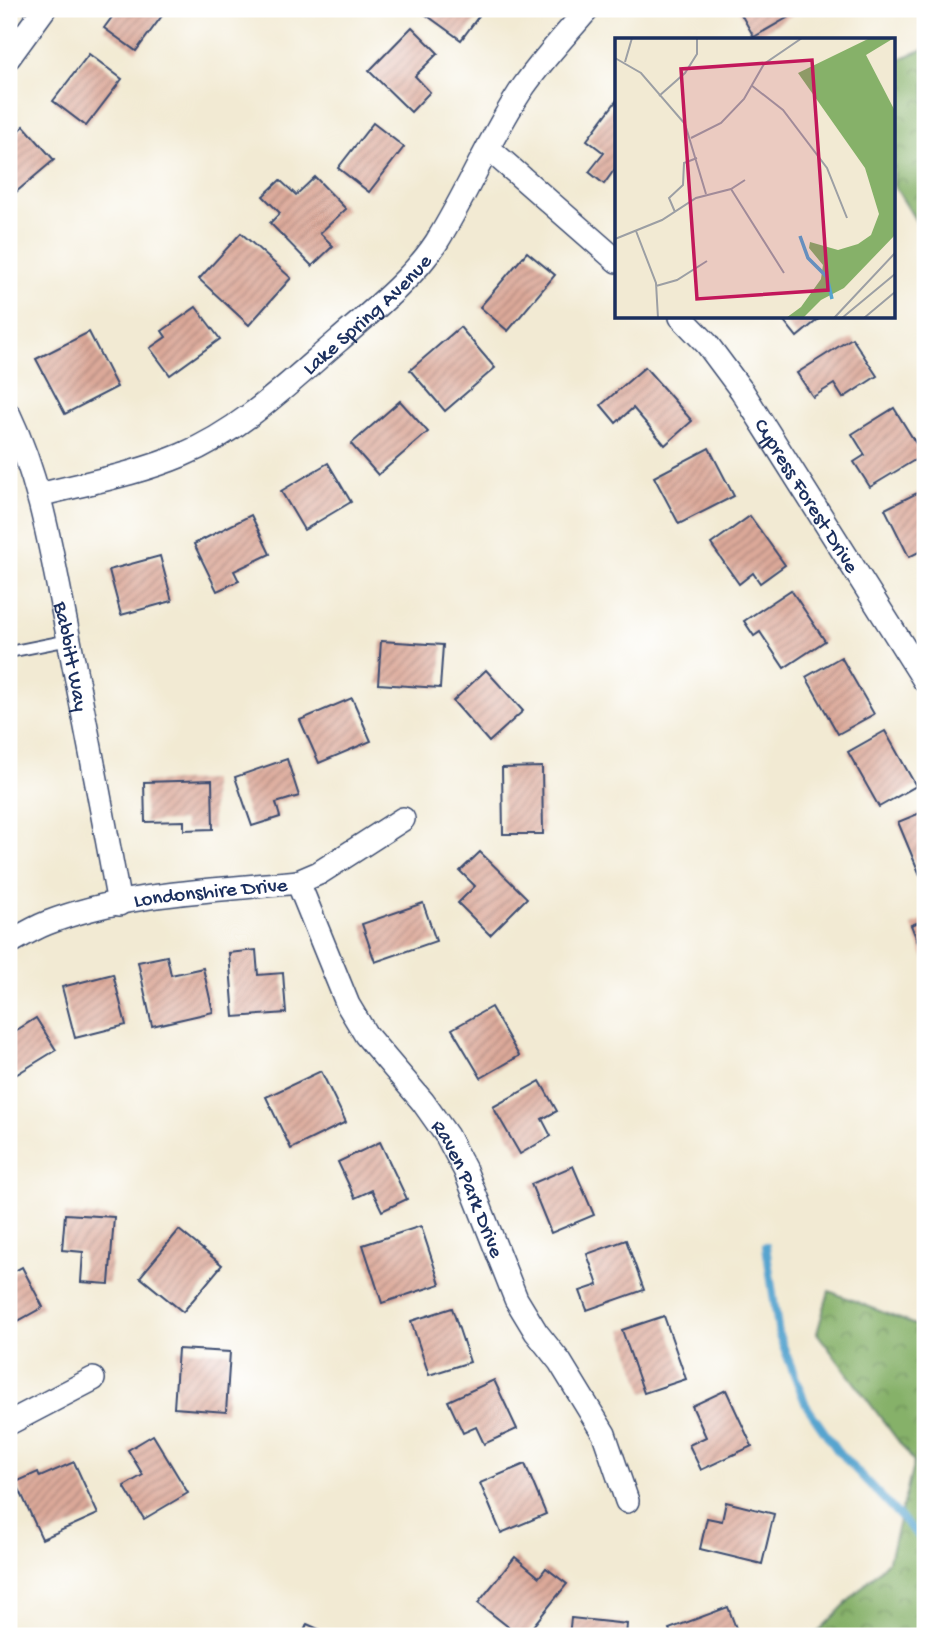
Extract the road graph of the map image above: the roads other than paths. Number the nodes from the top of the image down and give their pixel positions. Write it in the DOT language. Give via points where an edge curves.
graph roads {
  1 [pos="44,9"];
  2 [pos="588,9"];
  3 [pos="9,57"];
  4 [pos="488,148"];
  5 [pos="615,259"];
  6 [pos="682,318"];
  7 [pos="9,415"];
  8 [pos="39,495"];
  9 [pos="69,639"];
  10 [pos="9,652"];
  11 [pos="925,681"];
  12 [pos="403,819"];
  13 [pos="298,882"];
  14 [pos="119,904"];
  15 [pos="9,943"];
  16 [pos="93,1379"];
  17 [pos="9,1423"];
  18 [pos="627,1501"];
  1 -- 3 [label="street"];
  2 -- 4 [label="street, Lake Spring Avenue" via="524,87"];
  4 -- 5 [label="street"];
  4 -- 8 [label="street, Lake Spring Avenue" via="434,245 411,272 261,407 181,456"];
  6 -- 11 [label="street, Cypress Forest Drive" via="742,391"];
  7 -- 8 [label="street, Babbitt Way"];
  8 -- 9 [label="street, Babbitt Way"];
  9 -- 10 [label="lane"];
  9 -- 14 [label="street, Babbitt Way"];
  12 -- 13 [label="street, Londonshire Drive"];
  13 -- 14 [label="street, Londonshire Drive"];
  13 -- 18 [label="street, Raven Park Drive" via="348,1005 366,1035 447,1136 516,1299 604,1434"];
  14 -- 15 [label="street, Londonshire Drive" via="47,923"];
  16 -- 17 [label="street"];
}
